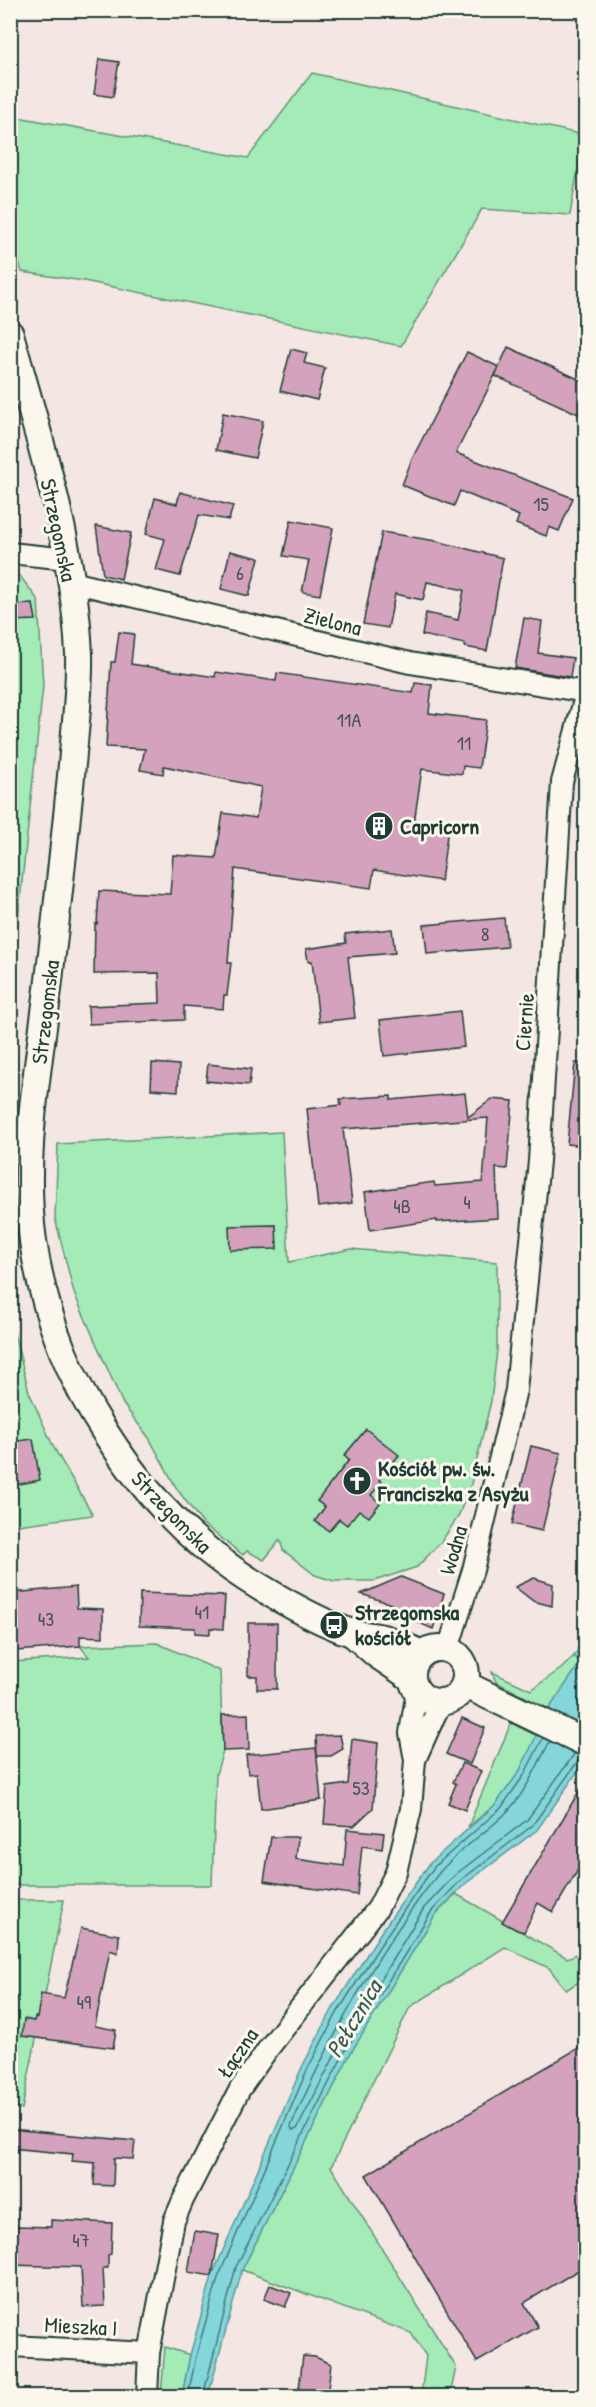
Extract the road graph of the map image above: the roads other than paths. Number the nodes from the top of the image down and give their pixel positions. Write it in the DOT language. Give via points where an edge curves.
graph roads {
  1 [pos="10,334"];
  2 [pos="10,552"];
  3 [pos="70,571"];
  4 [pos="585,692"];
  5 [pos="520,1358"];
  6 [pos="352,1633"];
  7 [pos="447,1649"];
  8 [pos="422,1654"];
  9 [pos="414,1684"];
  10 [pos="466,1685"];
  11 [pos="444,1702"];
  12 [pos="585,1743"];
  13 [pos="415,1760"];
  14 [pos="10,2346"];
  15 [pos="149,2353"];
  16 [pos="147,2397"];
  1 -- 3 [label="main road, Strzegomska"];
  2 -- 3 [label="street, Zielona"];
  3 -- 4 [label="street, Zielona" via="410,663"];
  3 -- 6 [label="main road, Strzegomska" via="79,657 75,735 30,1161 33,1240 46,1301 62,1353 92,1413 118,1454 160,1506 241,1575"];
  4 -- 5 [label="street, Ciernie" via="562,782 539,1161"];
  5 -- 7 [label="street, Wodna" via="486,1521"];
  6 -- 8 [label="main road, Strzegomska" via="384,1638"];
  6 -- 9 [label="main road, Strzegomska"];
  7 -- 8 [label="main road" via="429,1649"];
  7 -- 10 [label="main road" via="464,1662"];
  8 -- 9 [label="main road" via="413,1663"];
  9 -- 11 [label="main road" via="426,1699"];
  9 -- 13 [label="street, Łączna" via="410,1733"];
  10 -- 11 [label="main road"];
  10 -- 12 [label="main road"];
  11 -- 13 [label="street, Łączna"];
  13 -- 15 [label="street, Łączna" via="408,1827 396,1872 378,1908 240,2089 183,2200 174,2221"];
  14 -- 15 [label="street, Mieszka I"];
  15 -- 16 [label="street, Łączna"];
}
